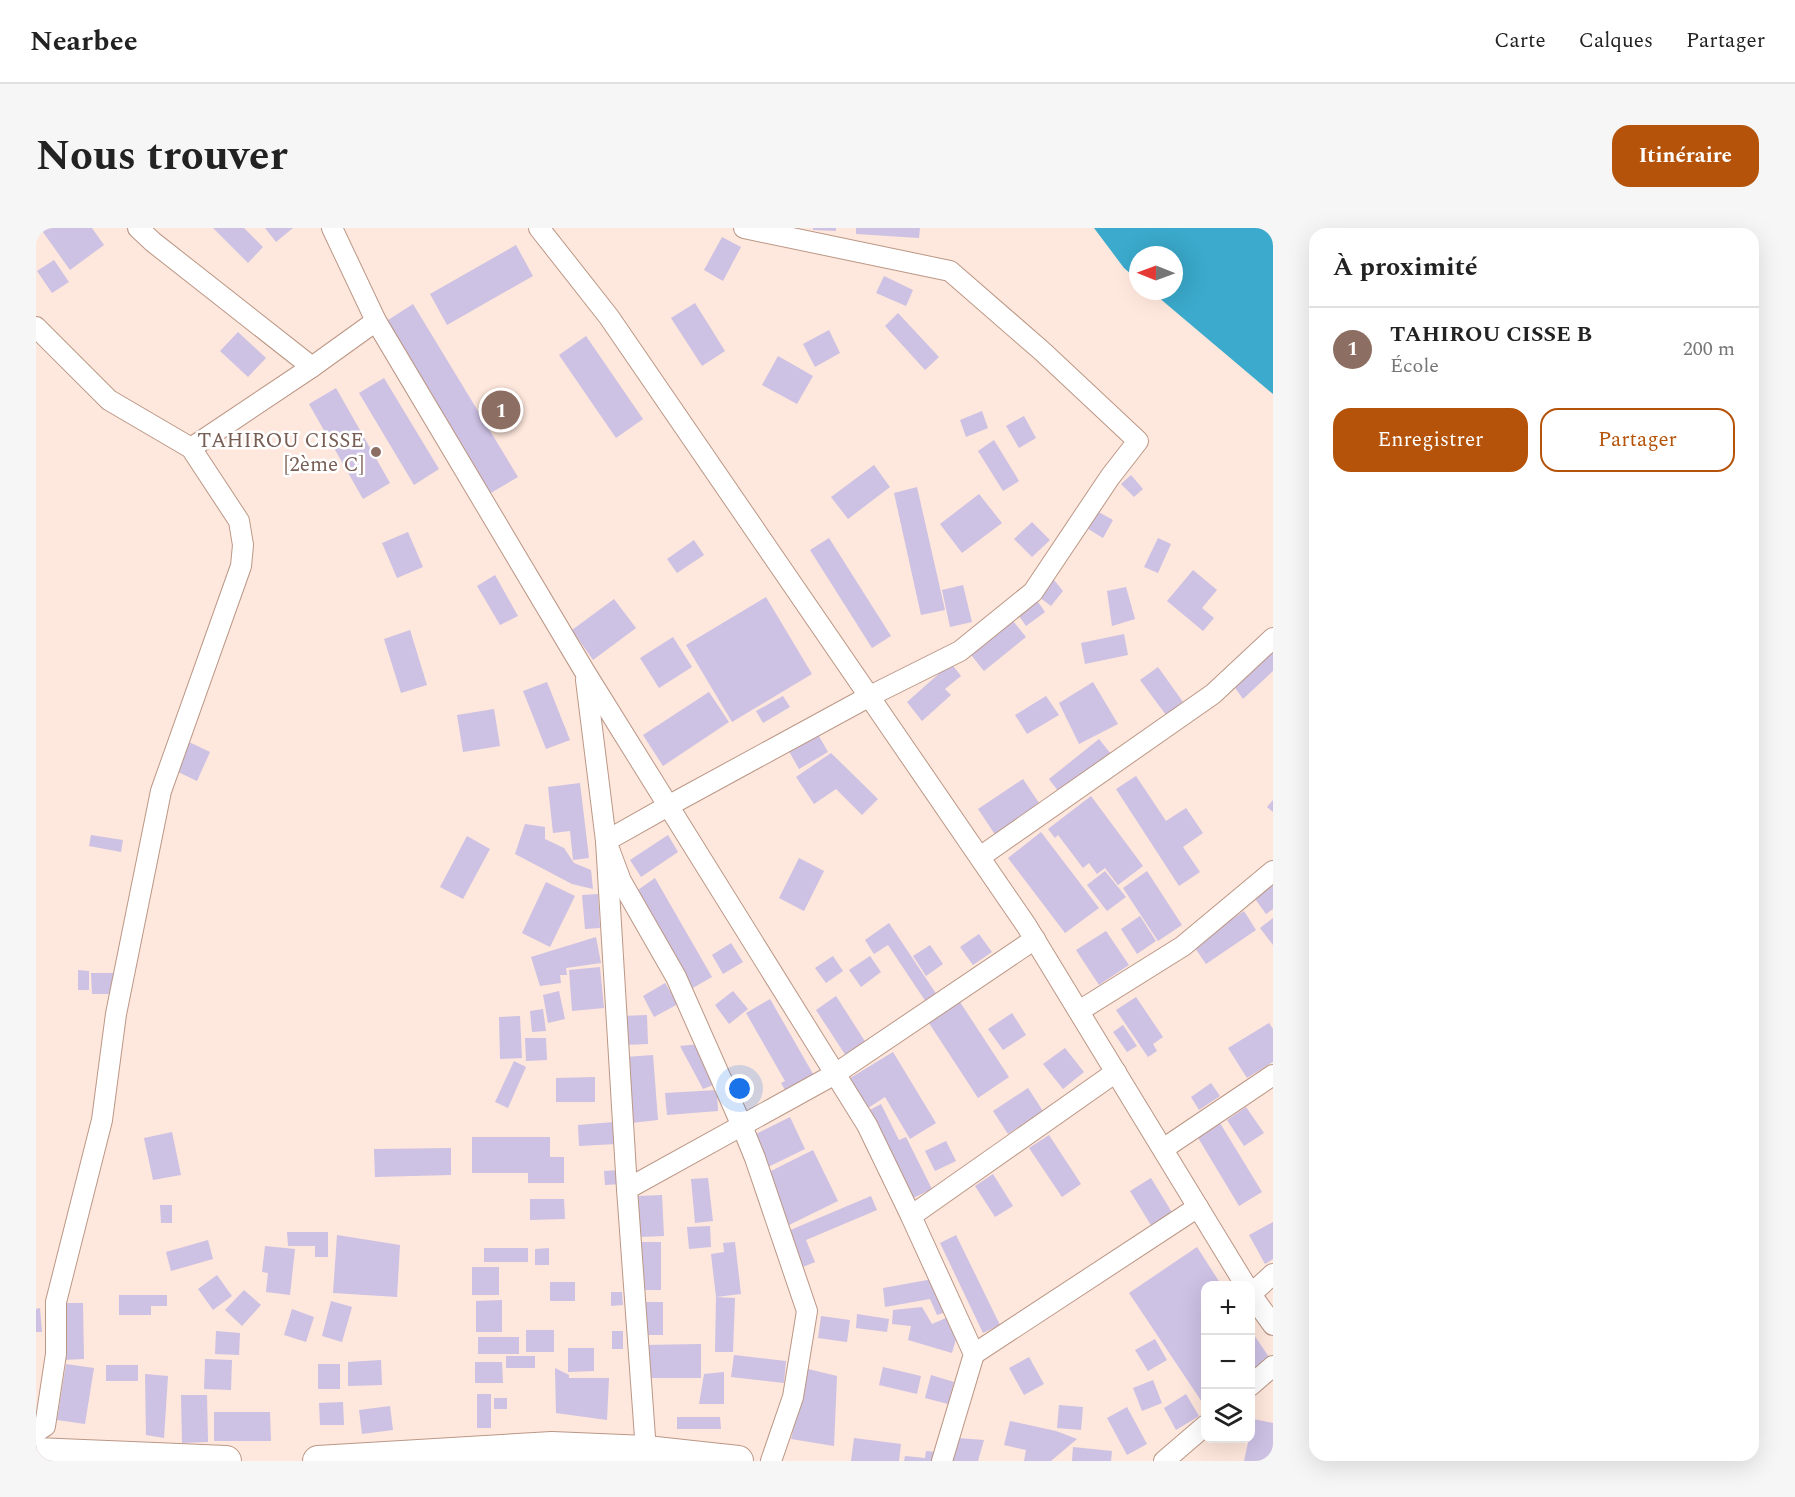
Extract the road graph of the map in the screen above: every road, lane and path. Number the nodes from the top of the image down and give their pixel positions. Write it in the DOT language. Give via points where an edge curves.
graph roads {
  1 [pos="138,228"];
  2 [pos="332,228"];
  3 [pos="539,228"];
  4 [pos="744,228"];
  5 [pos="376,321"];
  6 [pos="36,327"];
  7 [pos="312,367"];
  8 [pos="191,448"];
  9 [pos="1273,638"];
  10 [pos="585,672"];
  11 [pos="870,696"];
  12 [pos="668,806"];
  13 [pos="606,841"];
  14 [pos="980,857"];
  15 [pos="1273,871"];
  16 [pos="1035,939"];
  17 [pos="1079,1011"];
  18 [pos="1116,1072"];
  19 [pos="835,1074"];
  20 [pos="1273,1075"];
  21 [pos="742,1126"];
  22 [pos="1163,1149"];
  23 [pos="627,1189"];
  24 [pos="1198,1208"];
  25 [pos="911,1216"];
  26 [pos="1273,1274"];
  27 [pos="1243,1281"];
  28 [pos="1255,1290"];
  29 [pos="1255,1300"];
  30 [pos="1273,1325"];
  31 [pos="974,1354"];
  32 [pos="1273,1366"];
  33 [pos="1255,1382"];
  34 [pos="1201,1429"];
  35 [pos="36,1432"];
  36 [pos="36,1454"];
  37 [pos="645,1456"];
  38 [pos="69,1458"];
  39 [pos="226,1461"];
  40 [pos="318,1461"];
  41 [pos="738,1461"];
  42 [pos="771,1461"];
  43 [pos="942,1461"];
  44 [pos="1164,1461"];
  1 -- 7 [label="street"];
  2 -- 5 [label="street"];
  3 -- 11 [label="street" via="609,317"];
  4 -- 11 [label="street" via="950,271 1138,441 1033,592 960,651"];
  5 -- 7 [label="street"];
  5 -- 10 [label="street"];
  6 -- 8 [label="street" via="109,400"];
  7 -- 8 [label="street"];
  8 -- 35 [label="street" via="239,521 241,566 161,791 116,1014 102,1119 56,1302 56,1354 45,1426"];
  9 -- 14 [label="street" via="1213,694"];
  10 -- 12 [label="street"];
  10 -- 13 [label="street"];
  11 -- 12 [label="street"];
  11 -- 14 [label="street"];
  12 -- 13 [label="street"];
  12 -- 19 [label="street"];
  13 -- 21 [label="street" via="621,881 676,977"];
  13 -- 23 [label="street"];
  14 -- 16 [label="street"];
  15 -- 17 [label="street" via="1183,946"];
  16 -- 17 [label="street"];
  16 -- 19 [label="street"];
  17 -- 18 [label="street"];
  18 -- 22 [label="street"];
  18 -- 25 [label="street"];
  19 -- 21 [label="street"];
  19 -- 25 [label="street" via="867,1125"];
  20 -- 22 [label="street"];
  21 -- 23 [label="street"];
  21 -- 42 [label="street" via="807,1311 793,1397"];
  22 -- 24 [label="street"];
  23 -- 37 [label="street"];
  24 -- 27 [label="street"];
  24 -- 31 [label="street"];
  25 -- 31 [label="street"];
  26 -- 28 [label="street"];
  29 -- 30 [label="street"];
  31 -- 43 [label="street"];
  32 -- 33 [label="street"];
  34 -- 44 [label="street"];
  36 -- 38 [label="main road"];
  37 -- 40 [label="main road" via="552,1447"];
  37 -- 41 [label="main road"];
  38 -- 39 [label="main road"];
}
